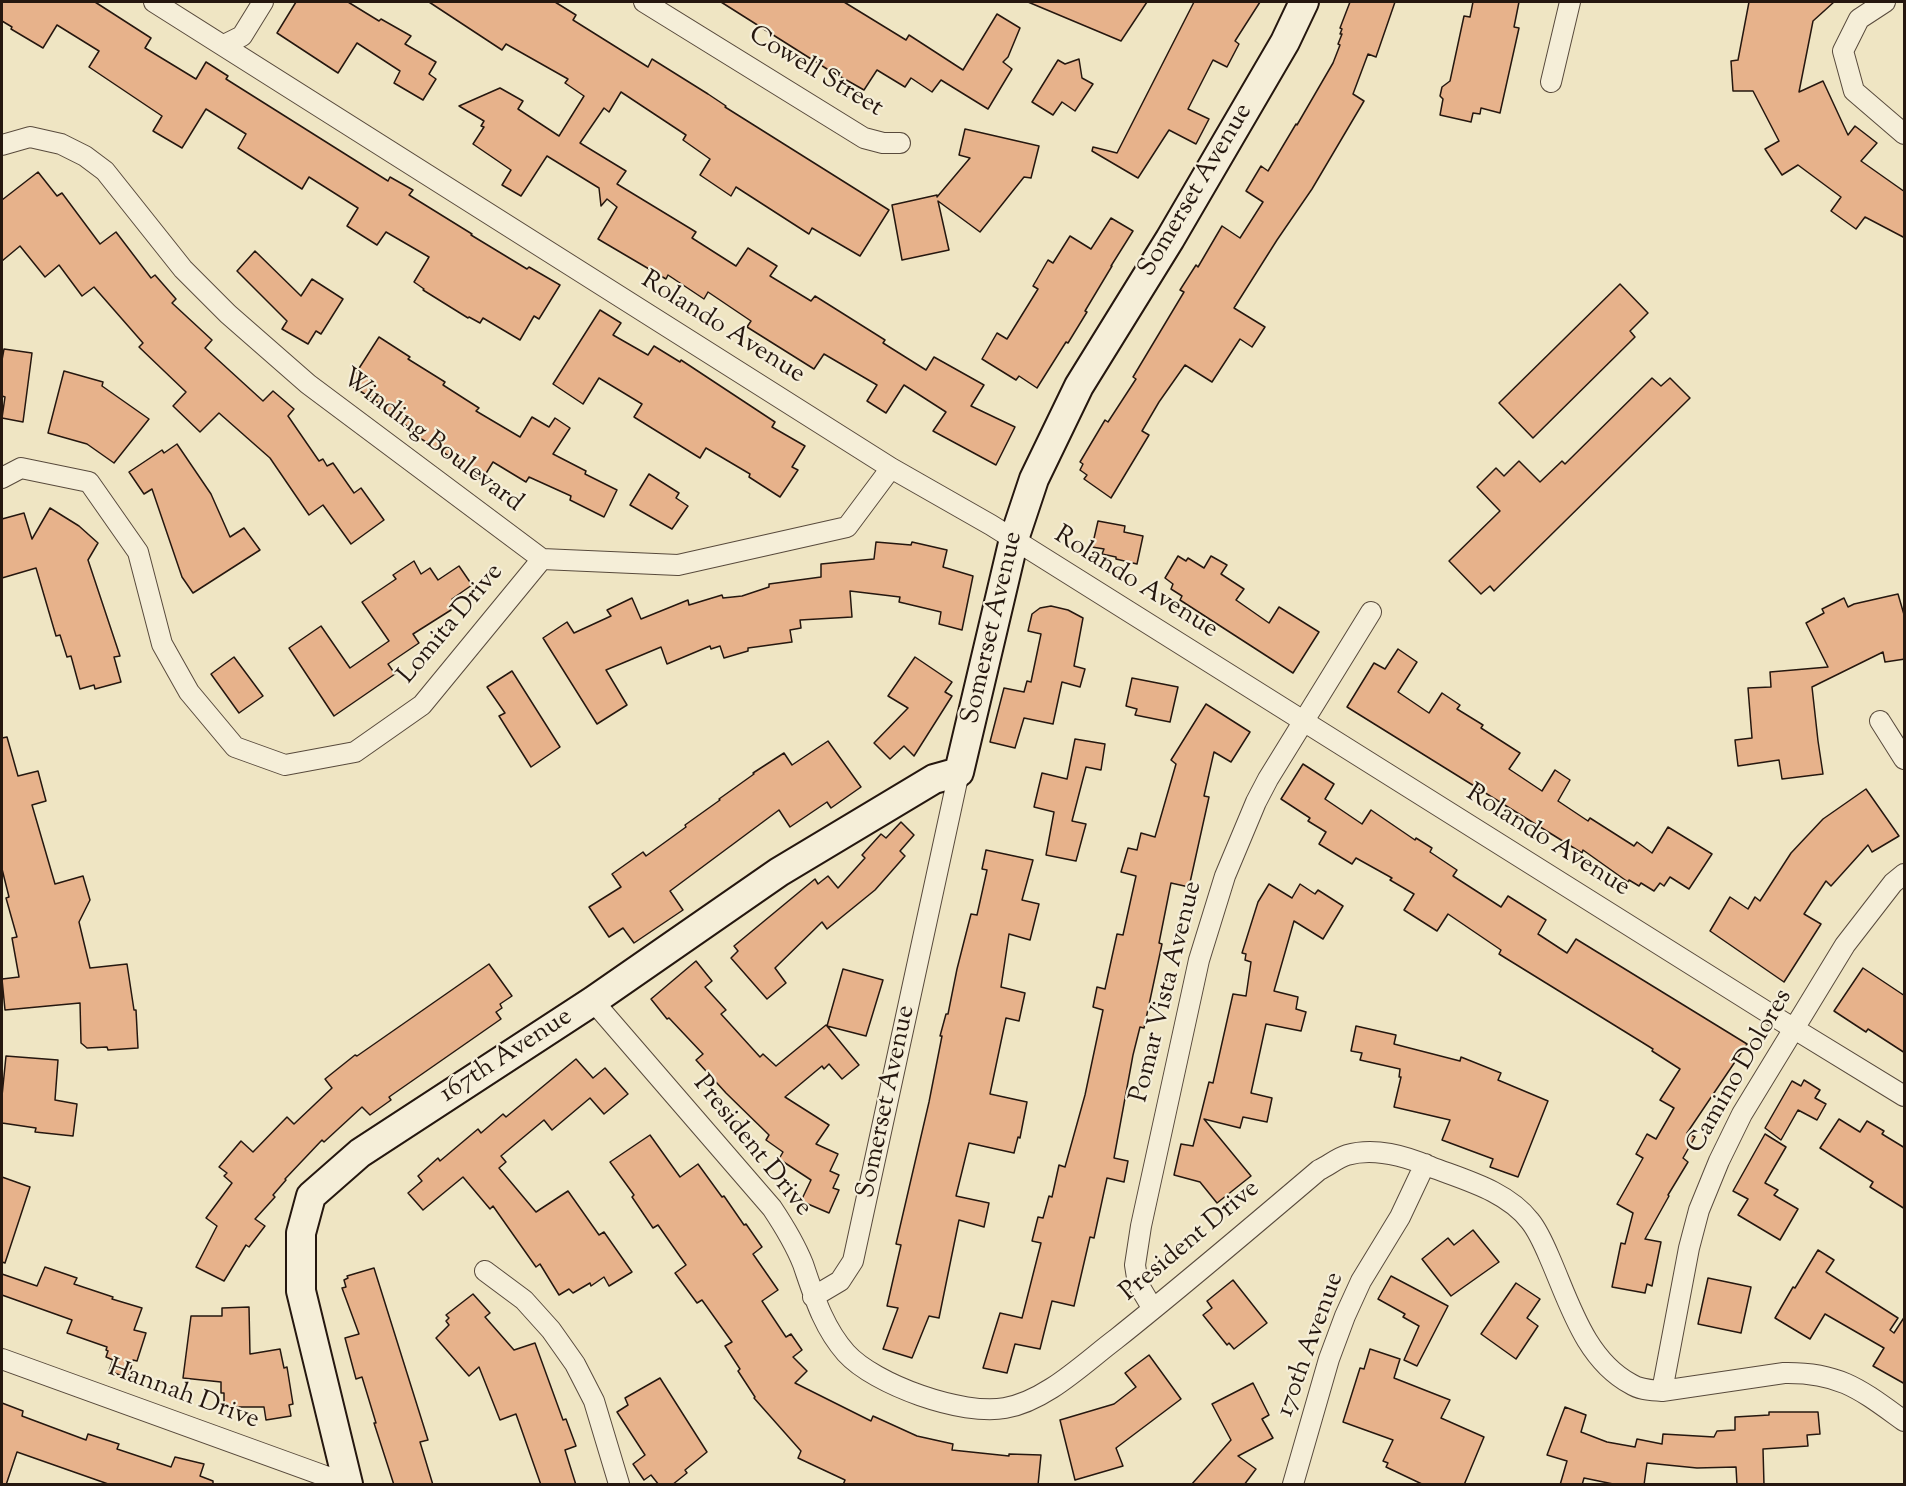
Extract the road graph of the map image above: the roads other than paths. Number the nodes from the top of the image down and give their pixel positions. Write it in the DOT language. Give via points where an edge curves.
graph roads {
  1 [pos="154,2"];
  2 [pos="263,2"];
  3 [pos="644,2"];
  4 [pos="1304,2"];
  5 [pos="1570,2"];
  6 [pos="1885,2"];
  7 [pos="224,45"];
  8 [pos="1551,82"];
  9 [pos="1905,134"];
  10 [pos="900,143"];
  11 [pos="2,145"];
  12 [pos="891,468"];
  13 [pos="2,478"];
  14 [pos="1014,539"];
  15 [pos="542,559"];
  16 [pos="1371,612"];
  17 [pos="1304,721"];
  18 [pos="1880,721"];
  19 [pos="1905,759"];
  20 [pos="959,772"];
  21 [pos="1905,874"];
  22 [pos="593,1001"];
  23 [pos="1795,1029"];
  24 [pos="1905,1096"];
  25 [pos="1425,1164"];
  26 [pos="484,1271"];
  27 [pos="813,1297"];
  28 [pos="1153,1310"];
  29 [pos="2,1359"];
  30 [pos="1662,1391"];
  31 [pos="1905,1421"];
  32 [pos="347,1485"];
  33 [pos="619,1485"];
  34 [pos="1293,1485"];
  1 -- 7 [label="street, Rolando Avenue"];
  2 -- 7 [label="street" via="242,36"];
  3 -- 10 [label="street, Cowell Street" via="864,138"];
  4 -- 14 [label="street, Somerset Avenue" via="1285,42 1170,239 1079,386 1034,479"];
  5 -- 8 [label="street"];
  6 -- 9 [label="street" via="1859,19 1843,51 1854,91"];
  7 -- 12 [label="street, Rolando Avenue"];
  11 -- 15 [label="street, Winding Boulevard" via="30,137 61,144 105,171 183,269 228,314 308,384"];
  12 -- 14 [label="street, Rolando Avenue"];
  12 -- 15 [label="street" via="847,526 678,565"];
  13 -- 15 [label="street, Lomita Drive" via="21,468 89,482 138,552 162,644 189,692 235,747 285,765 355,752 422,705"];
  14 -- 17 [label="street, Rolando Avenue"];
  14 -- 20 [label="street, Somerset Avenue"];
  16 -- 17 [label="street, Pomar Vista Avenue"];
  17 -- 23 [label="street, Rolando Avenue"];
  17 -- 28 [label="street, Pomar Vista Avenue" via="1256,802 1225,876 1199,960 1135,1265 1138,1284"];
  18 -- 19 [label="street"];
  20 -- 22 [label="street, 167th Avenue" via="934,779 779,872"];
  20 -- 27 [label="street, Somerset Avenue" via="853,1261 840,1281"];
  21 -- 23 [label="street, Camino Dolores" via="1893,882 1845,945"];
  22 -- 27 [label="street, President Drive" via="772,1208 791,1236"];
  22 -- 32 [label="street, 167th Avenue" via="360,1153 311,1196 300,1233 301,1291"];
  23 -- 24 [label="street, Rolando Avenue"];
  23 -- 30 [label="street, Camino Dolores" via="1742,1114 1699,1210 1680,1287"];
  25 -- 28 [label="street, President Drive" via="1372,1151 1345,1155 1319,1170"];
  25 -- 30 [label="street, President Drive" via="1514,1205 1542,1241 1587,1341 1604,1364 1632,1385"];
  25 -- 34 [label="street, 170th Avenue" via="1345,1316"];
  26 -- 33 [label="street" via="524,1300 575,1364 594,1401"];
  27 -- 28 [label="street, President Drive" via="836,1340 872,1374 925,1397 981,1410 1006,1408 1047,1390"];
  29 -- 32 [label="street, Hannah Drive"];
  30 -- 31 [label="street, President Drive" via="1803,1372 1862,1390"];
}
